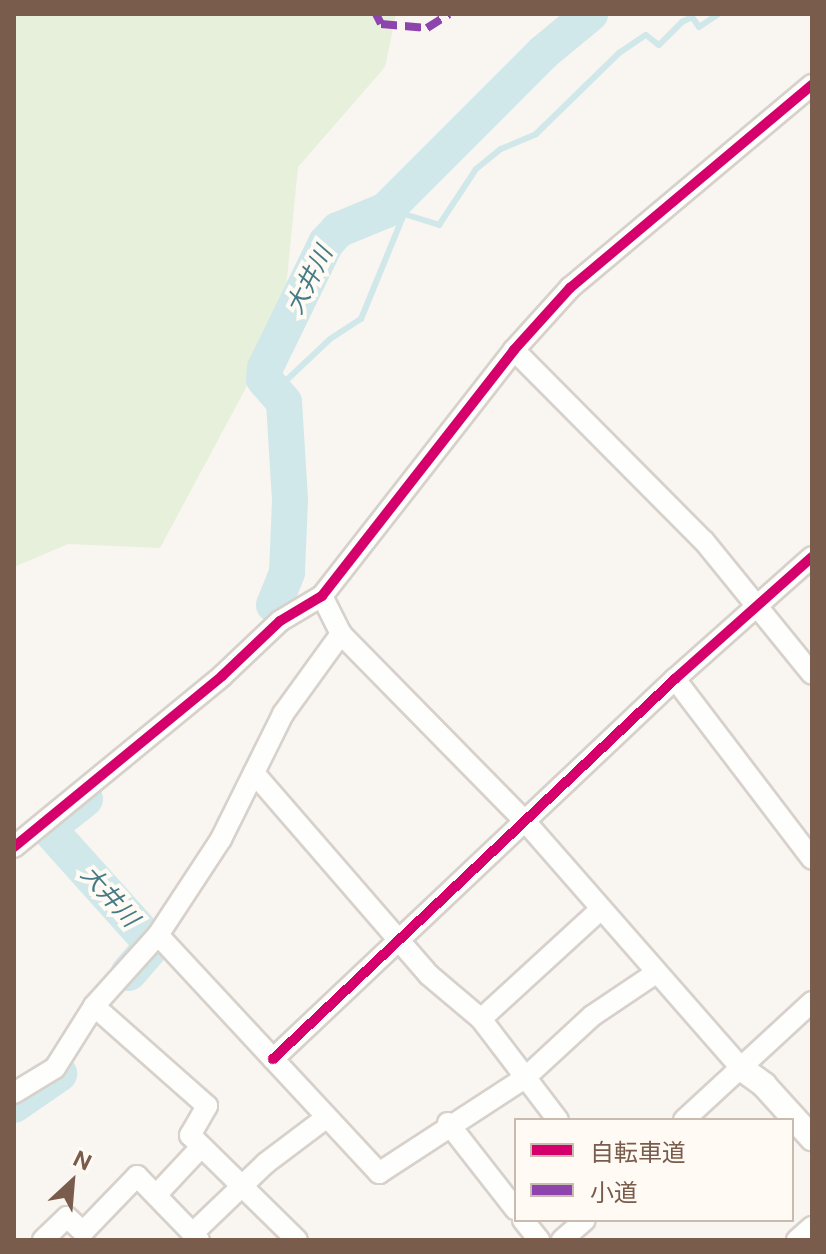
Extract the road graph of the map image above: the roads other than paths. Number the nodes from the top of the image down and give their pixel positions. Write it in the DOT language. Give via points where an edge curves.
graph roads {
  1 [pos="812,85"];
  2 [pos="514,350"];
  3 [pos="812,557"];
  4 [pos="322,596"];
  5 [pos="756,605"];
  6 [pos="341,634"];
  7 [pos="812,674"];
  8 [pos="675,679"];
  9 [pos="254,773"];
  10 [pos="524,820"];
  11 [pos="14,847"];
  12 [pos="812,859"];
  13 [pos="599,911"];
  14 [pos="158,935"];
  15 [pos="400,938"];
  16 [pos="656,973"];
  17 [pos="812,1002"];
  18 [pos="94,1006"];
  19 [pos="481,1019"];
  20 [pos="273,1059"];
  21 [pos="741,1068"];
  22 [pos="526,1077"];
  23 [pos="14,1093"];
  24 [pos="327,1117"];
  25 [pos="557,1118"];
  26 [pos="686,1118"];
  27 [pos="794,1118"];
  28 [pos="794,1118"];
  29 [pos="448,1123"];
  30 [pos="812,1138"];
  31 [pos="201,1147"];
  32 [pos="240,1185"];
  33 [pos="158,1193"];
  34 [pos="514,1207"];
  35 [pos="525,1222"];
  36 [pos="583,1222"];
  37 [pos="812,1227"];
  38 [pos="196,1236"];
  39 [pos="43,1240"];
  40 [pos="297,1240"];
  41 [pos="539,1240"];
  42 [pos="562,1240"];
  43 [pos="797,1240"];
  1 -- 2 [label="street" via="580,279"];
  2 -- 4 [label="street"];
  2 -- 5 [label="street" via="609,440"];
  3 -- 5 [label="street"];
  4 -- 6 [label="street"];
  4 -- 11 [label="street" via="280,621 222,676"];
  5 -- 7 [label="street"];
  5 -- 8 [label="street"];
  6 -- 9 [label="street" via="283,714"];
  6 -- 10 [label="street"];
  8 -- 10 [label="street"];
  8 -- 12 [label="street"];
  9 -- 14 [label="street" via="221,839"];
  9 -- 15 [label="street"];
  10 -- 13 [label="street"];
  10 -- 15 [label="street"];
  13 -- 16 [label="street"];
  13 -- 19 [label="street"];
  14 -- 18 [label="street"];
  14 -- 20 [label="street"];
  15 -- 19 [label="street" via="429,975"];
  15 -- 20 [label="street"];
  16 -- 21 [label="street"];
  16 -- 22 [label="street" via="613,999"];
  17 -- 21 [label="street"];
  18 -- 23 [label="street" via="55,1068"];
  18 -- 31 [label="street" via="207,1106 190,1135"];
  19 -- 22 [label="street"];
  20 -- 24 [label="street"];
  21 -- 26 [label="street"];
  21 -- 28 [label="street"];
  22 -- 25 [label="street"];
  22 -- 29 [label="street"];
  24 -- 29 [label="street" via="379,1173"];
  24 -- 32 [label="street"];
  27 -- 30 [label="street"];
  29 -- 34 [label="street"];
  31 -- 32 [label="street"];
  31 -- 33 [label="street"];
  32 -- 38 [label="street"];
  32 -- 40 [label="street"];
  33 -- 38 [label="street"];
  33 -- 39 [label="street" via="137,1176 83,1232 67,1217"];
  35 -- 41 [label="street"];
  36 -- 42 [label="street"];
  37 -- 43 [label="street"];
}
